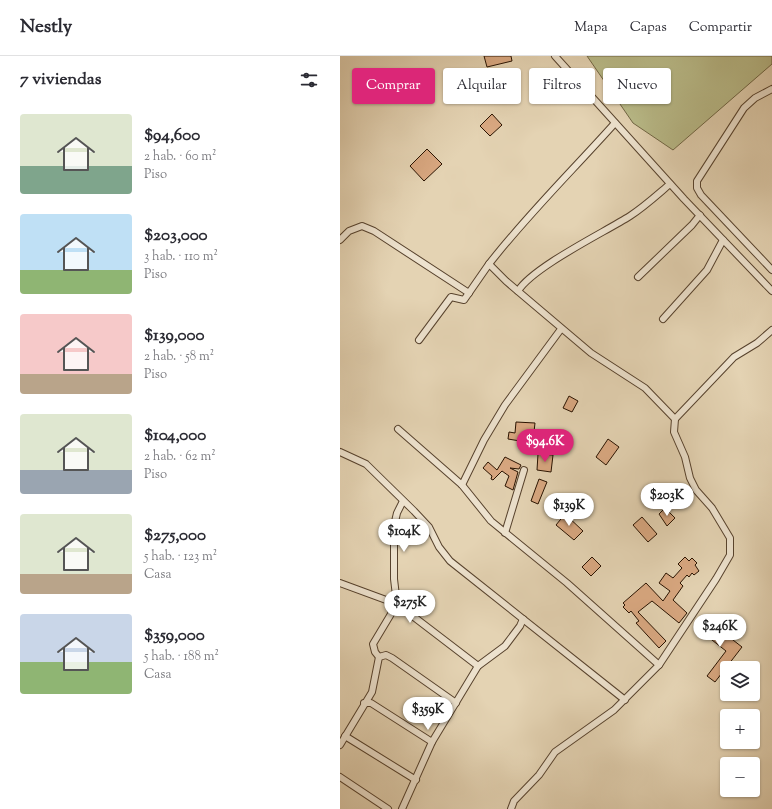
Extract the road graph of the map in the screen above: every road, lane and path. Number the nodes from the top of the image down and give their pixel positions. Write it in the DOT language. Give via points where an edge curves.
graph roads {
  1 [pos="555,56"];
  2 [pos="772,89"];
  3 [pos="614,123"];
  4 [pos="670,184"];
  5 [pos="700,215"];
  6 [pos="340,240"];
  7 [pos="723,240"];
  8 [pos="489,264"];
  9 [pos="772,270"];
  10 [pos="638,277"];
  11 [pos="772,290"];
  12 [pos="518,291"];
  13 [pos="469,293"];
  14 [pos="663,319"];
  15 [pos="562,329"];
  16 [pos="772,330"];
  17 [pos="419,340"];
  18 [pos="675,419"];
  19 [pos="398,429"];
  20 [pos="340,452"];
  21 [pos="524,470"];
  22 [pos="462,485"];
  23 [pos="403,501"];
  24 [pos="505,533"];
  25 [pos="340,583"];
  26 [pos="397,604"];
  27 [pos="523,619"];
  28 [pos="379,657"];
  29 [pos="659,665"];
  30 [pos="478,666"];
  31 [pos="625,700"];
  32 [pos="364,703"];
  33 [pos="456,703"];
  34 [pos="345,736"];
  35 [pos="432,742"];
  36 [pos="340,745"];
  37 [pos="340,777"];
  38 [pos="416,780"];
  39 [pos="388,809"];
  40 [pos="402,809"];
  41 [pos="511,809"];
  1 -- 3 [label="street"];
  2 -- 9 [label="street" via="755,98 744,108 697,181 701,195"];
  3 -- 4 [label="street"];
  3 -- 8 [label="street" via="519,226"];
  4 -- 5 [label="street"];
  4 -- 12 [label="street" via="630,216 565,254 532,277"];
  5 -- 7 [label="street"];
  5 -- 10 [label="street"];
  6 -- 13 [label="street" via="348,231 362,226"];
  7 -- 11 [label="street"];
  7 -- 14 [label="street" via="707,270"];
  8 -- 12 [label="street"];
  8 -- 13 [label="street"];
  12 -- 15 [label="street"];
  13 -- 17 [label="street" via="463,301 451,297"];
  15 -- 18 [label="street" via="601,360 635,380"];
  15 -- 22 [label="street" via="505,405"];
  16 -- 18 [label="street" via="734,357"];
  18 -- 29 [label="street" via="674,432 685,457 690,478 696,490 712,508 730,538 731,546 730,555 716,579"];
  19 -- 22 [label="street"];
  20 -- 23 [label="street" via="366,464"];
  21 -- 24 [label="street"];
  22 -- 24 [label="street" via="479,508"];
  23 -- 26 [label="street" via="394,526 394,579"];
  23 -- 27 [label="street" via="423,520 446,557"];
  24 -- 29 [label="street" via="567,583"];
  25 -- 26 [label="street"];
  26 -- 28 [label="street" via="373,644"];
  26 -- 30 [label="street"];
  27 -- 30 [label="street" via="505,646"];
  27 -- 31 [label="street"];
  28 -- 32 [label="street" via="372,692"];
  28 -- 33 [label="street" via="386,655 392,658"];
  29 -- 31 [label="street"];
  30 -- 33 [label="street"];
  31 -- 41 [label="street" via="555,752 539,775 514,801"];
  32 -- 34 [label="street"];
  32 -- 35 [label="street" via="371,703"];
  33 -- 35 [label="street"];
  34 -- 36 [label="street"];
  34 -- 38 [label="street"];
  35 -- 38 [label="street"];
  37 -- 39 [label="street"];
  38 -- 40 [label="street"];
}
